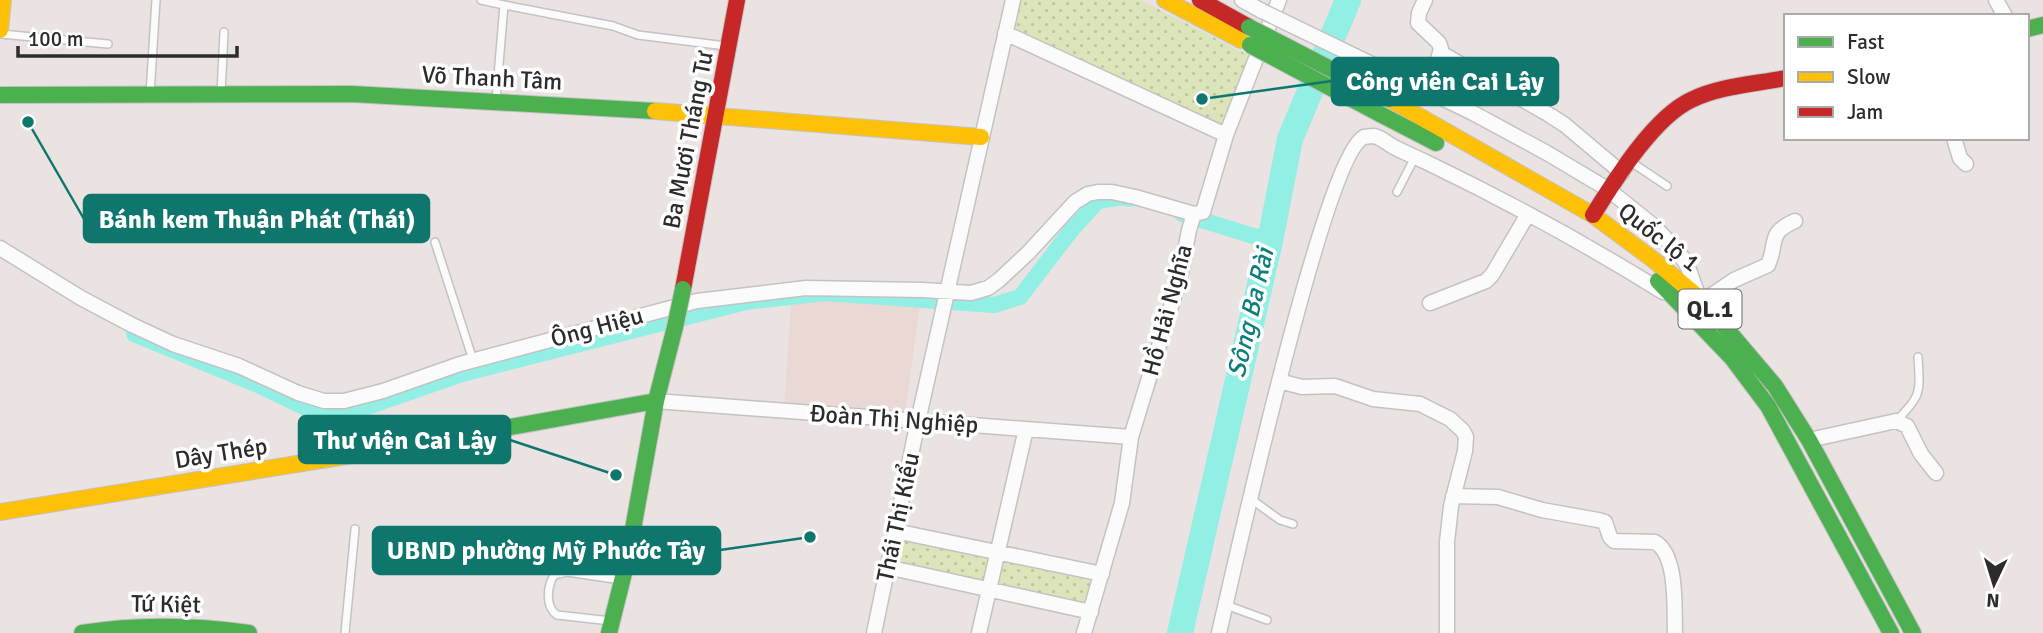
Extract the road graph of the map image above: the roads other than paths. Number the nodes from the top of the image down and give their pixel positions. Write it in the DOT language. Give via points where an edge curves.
graph roads {
  1 [pos="4,0"];
  2 [pos="156,0"];
  3 [pos="481,0"];
  4 [pos="737,0"];
  5 [pos="1013,0"];
  6 [pos="1165,0"];
  7 [pos="1200,0"];
  8 [pos="1242,0"];
  9 [pos="1279,0"];
  10 [pos="1425,0"];
  11 [pos="504,5"];
  12 [pos="0,32"];
  13 [pos="224,32"];
  14 [pos="1005,33"];
  15 [pos="1245,34"];
  16 [pos="108,44"];
  17 [pos="728,46"];
  18 [pos="1441,53"];
  19 [pos="1784,78"];
  20 [pos="1429,90"];
  21 [pos="0,95"];
  22 [pos="150,95"];
  23 [pos="221,95"];
  24 [pos="496,101"];
  25 [pos="716,116"];
  26 [pos="1226,135"];
  27 [pos="981,137"];
  28 [pos="1955,140"];
  29 [pos="1415,157"];
  30 [pos="1966,164"];
  31 [pos="1626,167"];
  32 [pos="1667,186"];
  33 [pos="1609,190"];
  34 [pos="1397,192"];
  35 [pos="1194,214"];
  36 [pos="1528,214"];
  37 [pos="1593,215"];
  38 [pos="1795,221"];
  39 [pos="435,242"];
  40 [pos="0,248"];
  41 [pos="946,294"];
  42 [pos="1701,299"];
  43 [pos="1430,303"];
  44 [pos="1682,304"];
  45 [pos="1918,358"];
  46 [pos="473,361"];
  47 [pos="1279,381"];
  48 [pos="656,401"];
  49 [pos="918,421"];
  50 [pos="1896,421"];
  51 [pos="1026,429"];
  52 [pos="1131,436"];
  53 [pos="1810,440"];
  54 [pos="1936,473"];
  55 [pos="1453,496"];
  56 [pos="1251,498"];
  57 [pos="0,512"];
  58 [pos="1293,524"];
  59 [pos="355,529"];
  60 [pos="895,530"];
  61 [pos="997,553"];
  62 [pos="887,567"];
  63 [pos="1102,574"];
  64 [pos="622,580"];
  65 [pos="988,590"];
  66 [pos="1226,604"];
  67 [pos="1091,612"];
  68 [pos="1267,620"];
  69 [pos="610,627"];
  70 [pos="82,633"];
  71 [pos="249,633"];
  72 [pos="345,633"];
  73 [pos="874,633"];
  74 [pos="979,633"];
  75 [pos="1084,633"];
  76 [pos="1219,633"];
  77 [pos="1447,633"];
  78 [pos="1675,633"];
  79 [pos="1890,633"];
  80 [pos="1913,633"];
  1 -- 12 [label="main road"];
  2 -- 22 [label="lane"];
  3 -- 11 [label="lane"];
  4 -- 17 [label="main road, Ba Mươi Tháng Tư"];
  5 -- 14 [label="street"];
  6 -- 15 [label="main road, QL.1"];
  7 -- 15 [label="main road, QL.1"];
  8 -- 20 [label="street, bridge"];
  9 -- 26 [label="street, Hồ Hải Nghĩa"];
  10 -- 18 [label="street" via="1418,23 1439,43"];
  11 -- 17 [label="lane" via="613,26 638,36"];
  11 -- 24 [label="lane"];
  12 -- 16 [label="lane"];
  13 -- 23 [label="lane"];
  14 -- 26 [label="street"];
  14 -- 27 [label="street"];
  15 -- 37 [label="main road, Quốc lộ 1 / QL.1, bridge" via="1389,99"];
  15 -- 44 [label="main road, Quốc lộ 1 / QL.1, bridge" via="1612,243"];
  17 -- 25 [label="main road, Ba Mươi Tháng Tư"];
  18 -- 20 [label="street"];
  18 -- 31 [label="street" via="1521,97"];
  19 -- 31 [label="main road" via="1690,100 1672,113"];
  20 -- 33 [label="street"];
  21 -- 22 [label="main road, Võ Thanh Tâm"];
  22 -- 23 [label="main road, Võ Thanh Tâm"];
  23 -- 24 [label="main road, Võ Thanh Tâm" via="352,94"];
  24 -- 25 [label="main road, Võ Thanh Tâm"];
  25 -- 27 [label="main road, Võ Thanh Tâm"];
  25 -- 48 [label="main road, Ba Mươi Tháng Tư, bridge"];
  26 -- 35 [label="street, Hồ Hải Nghĩa" via="1203,212"];
  27 -- 41 [label="street"];
  28 -- 30 [label="street"];
  29 -- 34 [label="lane"];
  29 -- 36 [label="street"];
  29 -- 47 [label="street" via="1376,136 1364,137 1354,145 1313,252"];
  31 -- 32 [label="lane"];
  31 -- 33 [label="main road"];
  33 -- 37 [label="main road"];
  33 -- 42 [label="street" via="1680,254"];
  35 -- 41 [label="street, Ông Hiệu" via="1112,192 1088,194 988,288"];
  35 -- 52 [label="street, Hồ Hải Nghĩa"];
  36 -- 43 [label="street" via="1486,281"];
  36 -- 44 [label="street"];
  37 -- 42 [label="main road, Quốc lộ 1 / QL.1"];
  38 -- 42 [label="street" via="1776,233 1768,265"];
  39 -- 46 [label="lane"];
  40 -- 46 [label="street, Ông Hiệu" via="132,325 313,398 344,401"];
  41 -- 46 [label="street, Ông Hiệu" via="806,288 697,301"];
  41 -- 49 [label="street, Thái Thị Kiểu"];
  42 -- 53 [label="main road, Quốc lộ 1 / QL.1" via="1775,386"];
  44 -- 79 [label="main road, Quốc lộ 1 / QL.1" via="1768,406"];
  45 -- 50 [label="lane" via="1919,392"];
  47 -- 55 [label="street" via="1302,387 1335,386 1373,399 1420,404 1450,419 1466,437"];
  47 -- 56 [label="street"];
  48 -- 49 [label="street, Đoàn Thị Nghiệp"];
  48 -- 57 [label="main road, Dây Thép"];
  48 -- 64 [label="main road"];
  49 -- 51 [label="street, Đoàn Thị Nghiệp"];
  49 -- 60 [label="street, Thái Thị Kiểu"];
  50 -- 53 [label="street"];
  50 -- 54 [label="street" via="1907,426"];
  51 -- 52 [label="street, Đoàn Thị Nghiệp"];
  51 -- 61 [label="street"];
  52 -- 63 [label="street, Hồ Hải Nghĩa" via="1122,503"];
  53 -- 80 [label="main road, Quốc lộ 1 / QL.1"];
  55 -- 77 [label="street" via="1447,542"];
  55 -- 78 [label="street" via="1498,497 1598,520 1605,523 1614,541 1660,545 1673,584"];
  56 -- 58 [label="lane"];
  56 -- 66 [label="street"];
  59 -- 72 [label="lane"];
  60 -- 61 [label="street"];
  60 -- 62 [label="street, Thái Thị Kiểu"];
  61 -- 63 [label="street"];
  61 -- 65 [label="street"];
  62 -- 65 [label="street"];
  62 -- 73 [label="street, Thái Thị Kiểu"];
  63 -- 67 [label="street, Hồ Hải Nghĩa"];
  64 -- 69 [label="main road"];
  64 -- 69 [label="lane" via="568,572 554,575 550,582 549,605 557,615"];
  65 -- 67 [label="street"];
  65 -- 74 [label="street"];
  66 -- 68 [label="lane"];
  66 -- 76 [label="street"];
  67 -- 75 [label="street, Hồ Hải Nghĩa"];
  70 -- 71 [label="main road, Tứ Kiệt" via="169,624"];
}
